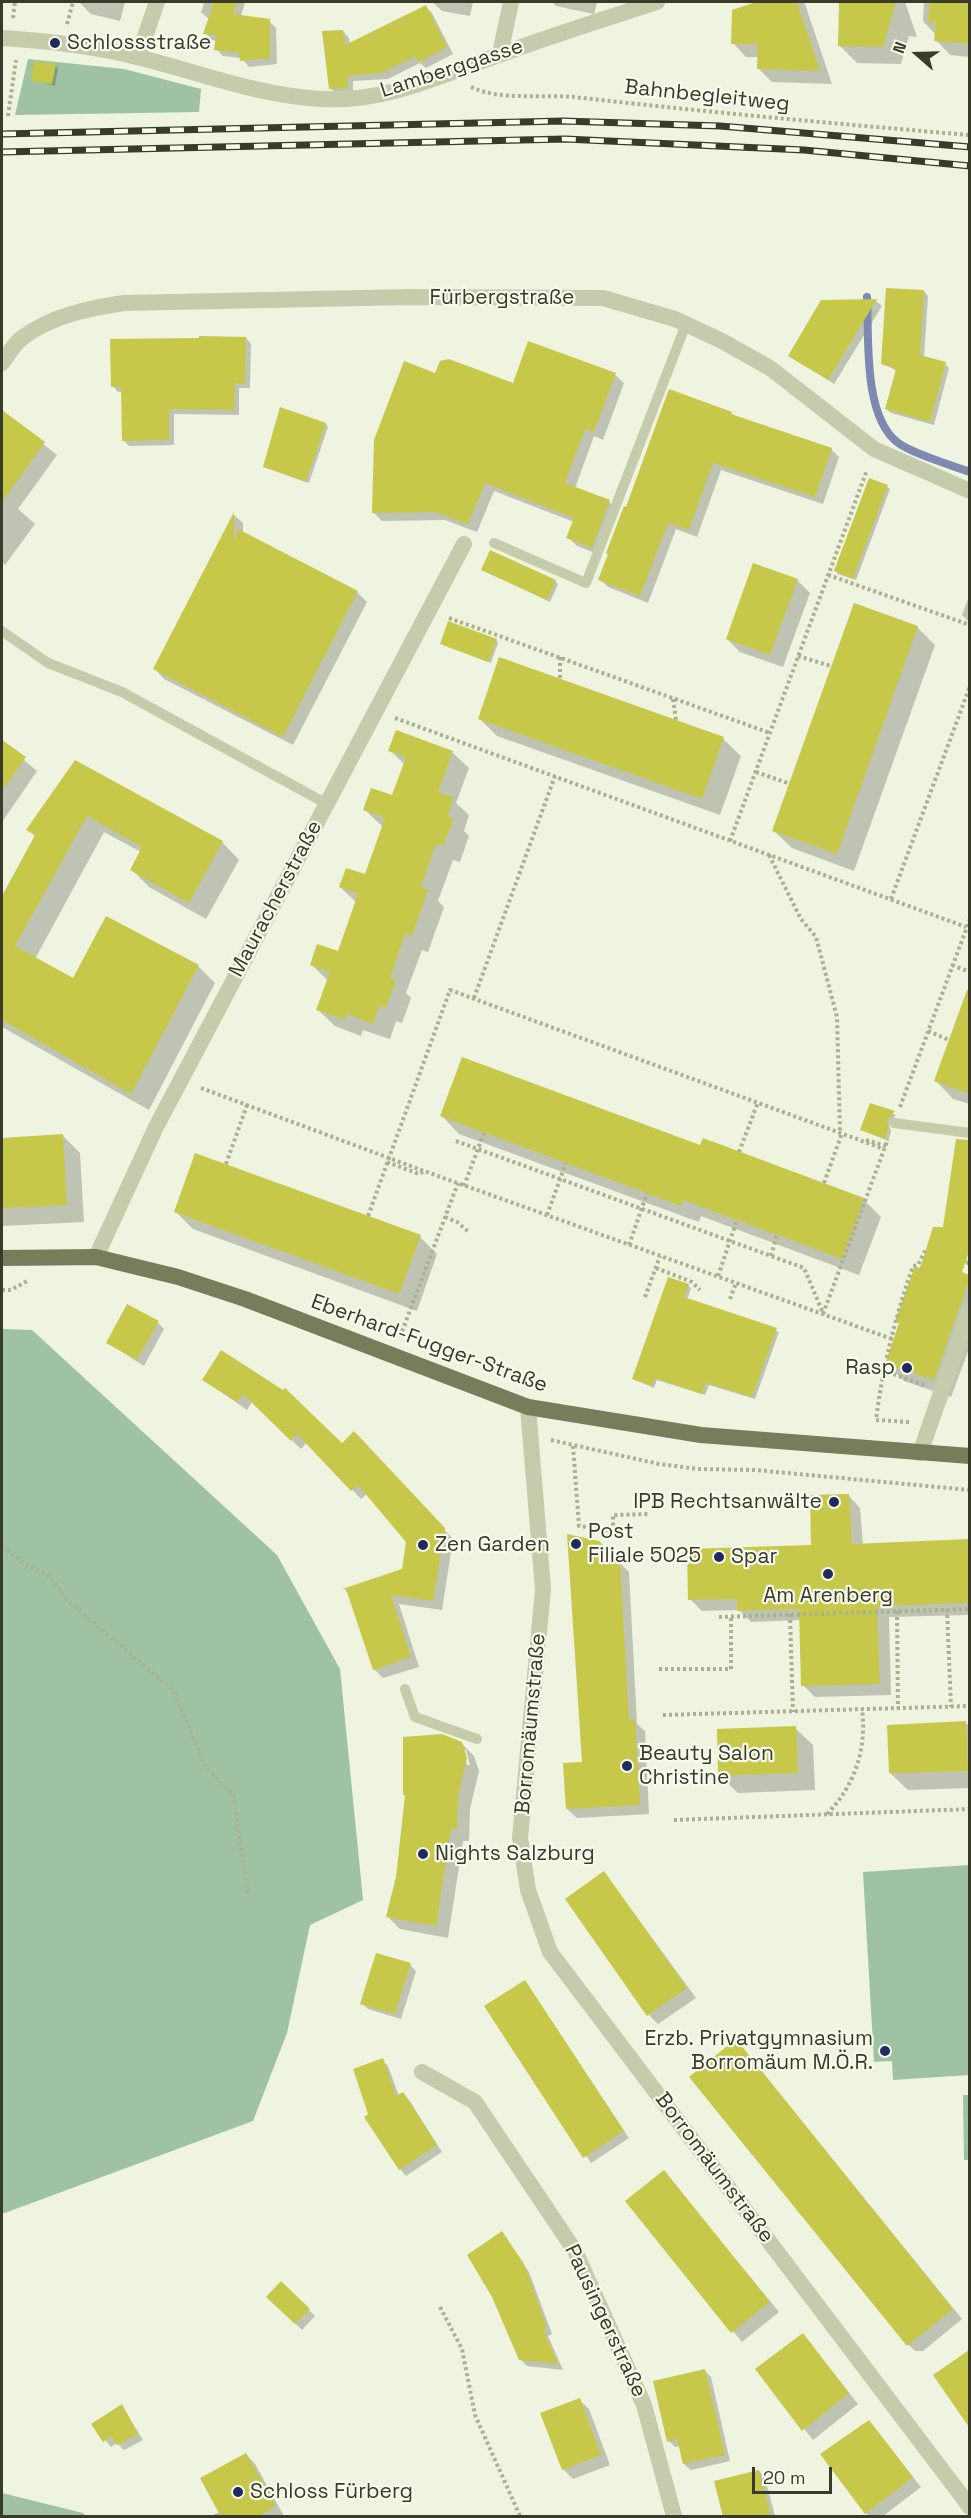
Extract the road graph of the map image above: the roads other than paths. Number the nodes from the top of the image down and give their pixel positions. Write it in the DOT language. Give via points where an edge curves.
graph roads {
  1 [pos="156,2"];
  2 [pos="511,2"];
  3 [pos="657,2"];
  4 [pos="11,34"];
  5 [pos="500,54"];
  6 [pos="138,57"];
  7 [pos="686,324"];
  8 [pos="2,363"];
  9 [pos="969,491"];
  10 [pos="494,543"];
  11 [pos="464,544"];
  12 [pos="2,631"];
  13 [pos="327,804"];
  14 [pos="894,1123"];
  15 [pos="969,1132"];
  16 [pos="96,1257"];
  17 [pos="2,1258"];
  18 [pos="969,1310"];
  19 [pos="528,1407"];
  20 [pos="920,1453"];
  21 [pos="969,1456"];
  22 [pos="405,1689"];
  23 [pos="477,1739"];
  24 [pos="422,2072"];
  25 [pos="969,2507"];
  26 [pos="674,2517"];
  1 -- 6 [label="street"];
  2 -- 5 [label="street"];
  3 -- 5 [label="street, Lamberggasse"];
  4 -- 6 [label="street, Lamberggasse"];
  5 -- 6 [label="street, Lamberggasse" via="446,76 364,98 324,99 262,91"];
  7 -- 8 [label="street, Fürbergstraße" via="603,298 409,297 124,303 53,321 21,338"];
  7 -- 9 [label="street, Fürbergstraße" via="770,368 874,449"];
  7 -- 10 [label="lane" via="586,583"];
  11 -- 13 [label="street, Mauracherstraße"];
  12 -- 13 [label="lane" via="48,663 122,693"];
  13 -- 16 [label="street, Mauracherstraße" via="156,1127"];
  14 -- 15 [label="lane"];
  16 -- 17 [label="main road, Eberhard-Fugger-Straße"];
  16 -- 19 [label="main road, Eberhard-Fugger-Straße" via="201,1284"];
  18 -- 20 [label="street"];
  19 -- 20 [label="main road, Eberhard-Fugger-Straße" via="701,1435"];
  19 -- 25 [label="street, Borromäumstraße" via="543,1589 520,1838 528,1890 550,1952"];
  20 -- 21 [label="main road, Eberhard-Fugger-Straße"];
  22 -- 23 [label="lane" via="415,1717"];
  24 -- 26 [label="street, Pausingerstraße" via="474,2102 575,2251 644,2405"];
}
